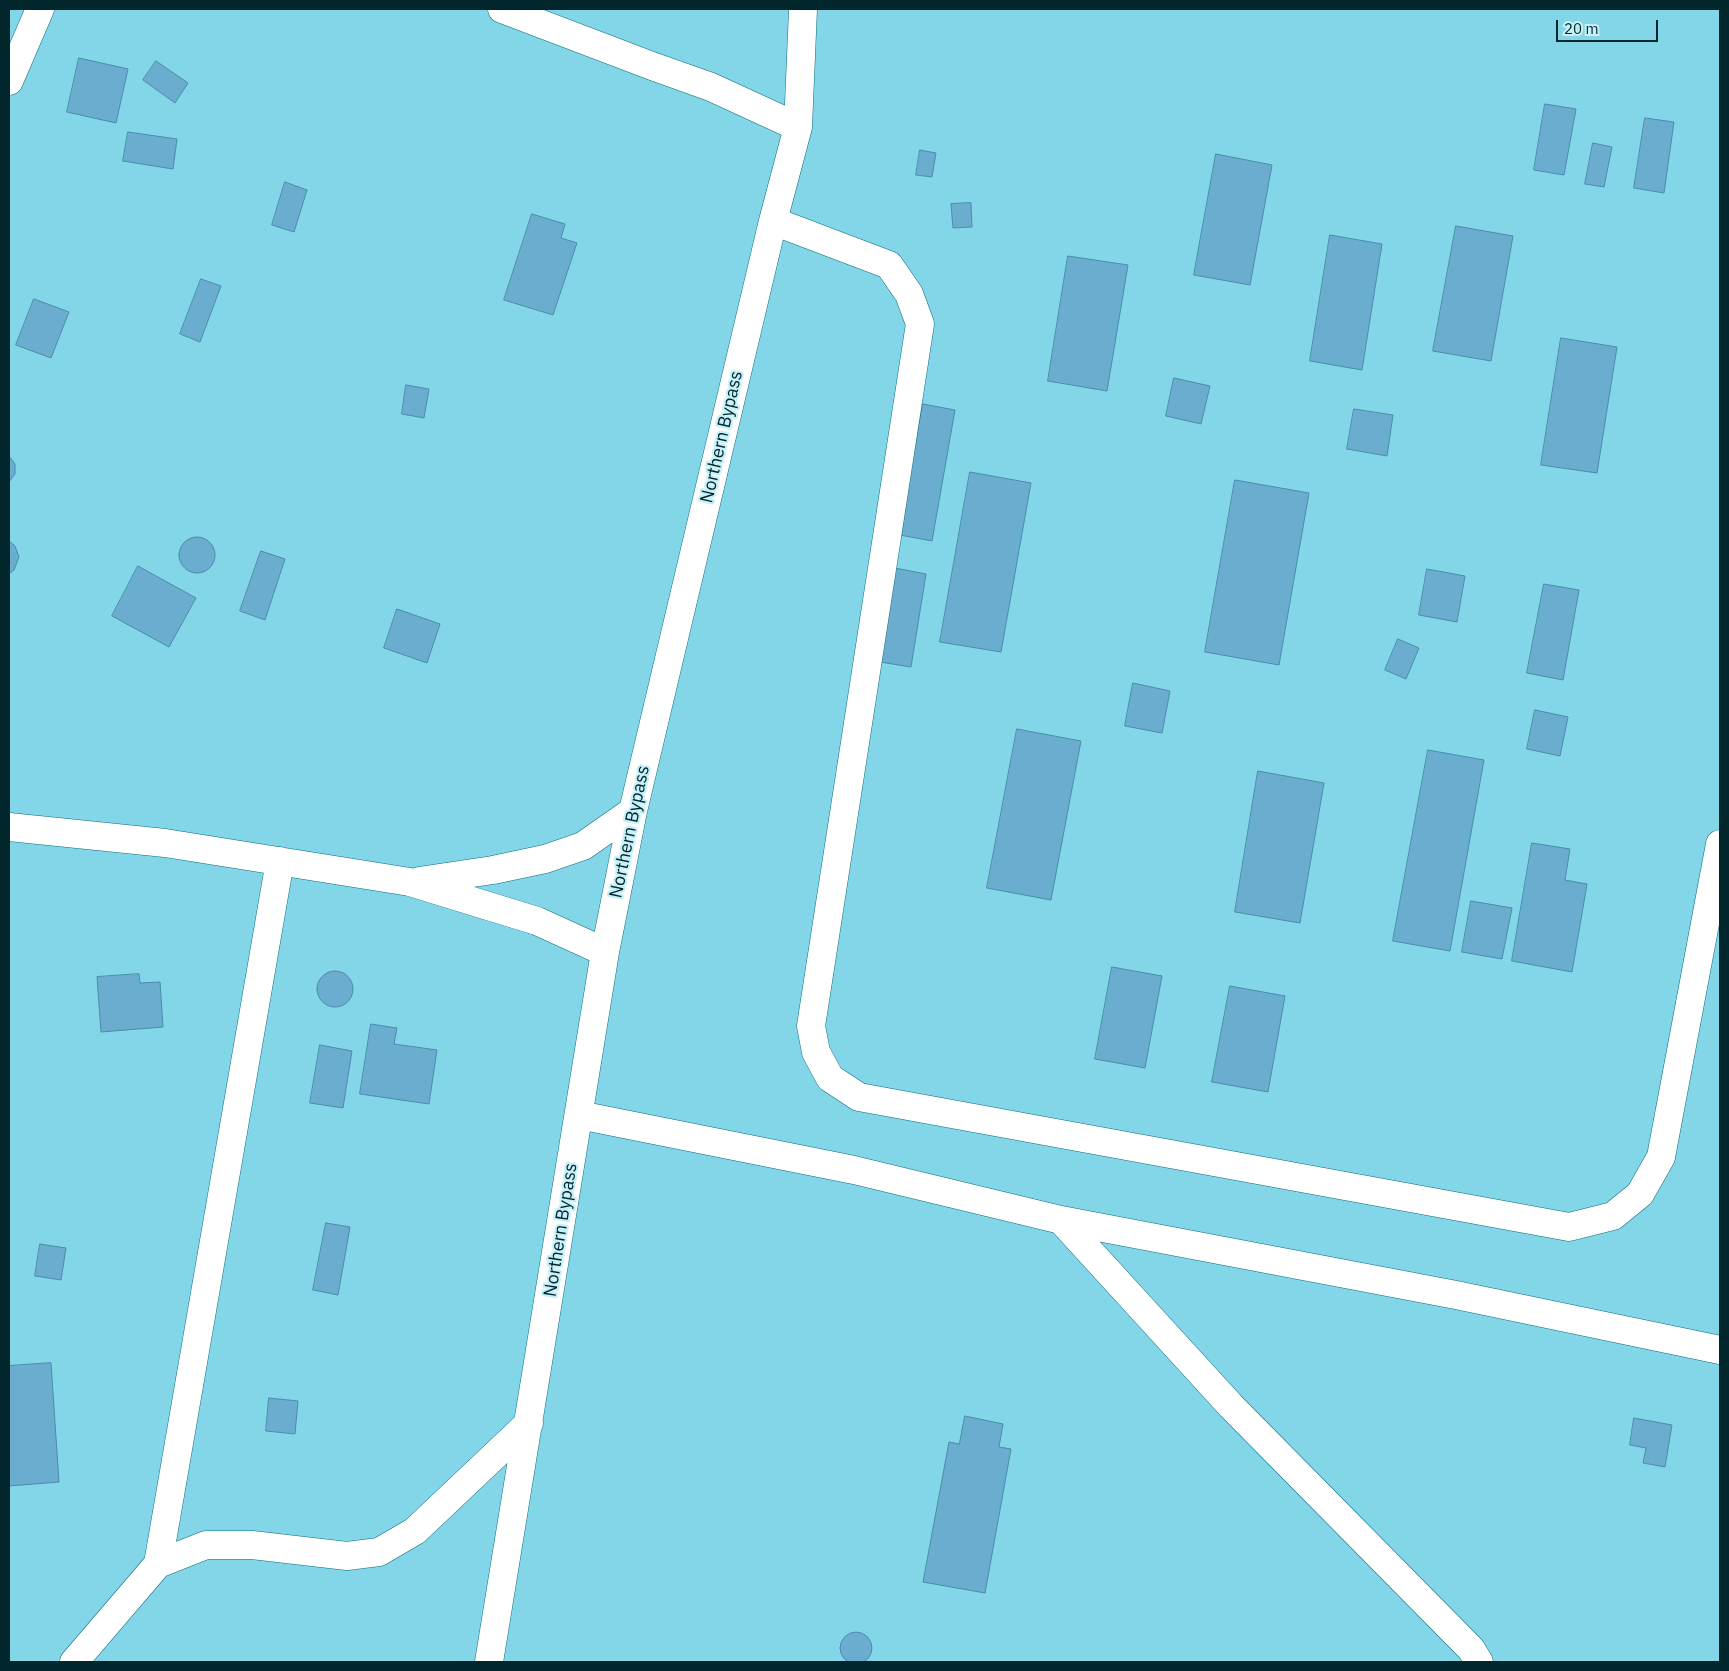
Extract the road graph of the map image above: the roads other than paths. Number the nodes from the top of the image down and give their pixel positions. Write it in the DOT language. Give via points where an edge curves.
graph roads {
  1 [pos="40,9"];
  2 [pos="502,9"];
  3 [pos="803,9"];
  4 [pos="9,81"];
  5 [pos="798,127"];
  6 [pos="773,221"];
  7 [pos="633,811"];
  8 [pos="9,827"];
  9 [pos="1720,844"];
  10 [pos="280,861"];
  11 [pos="410,882"];
  12 [pos="606,952"];
  13 [pos="580,1115"];
  14 [pos="1061,1220"];
  15 [pos="1720,1350"];
  16 [pos="529,1423"];
  17 [pos="158,1564"];
  18 [pos="74,1662"];
  19 [pos="489,1662"];
  20 [pos="1479,1662"];
  1 -- 4 [label="street"];
  2 -- 5 [label="street" via="711,87"];
  3 -- 5 [label="street, Northern Bypass"];
  5 -- 6 [label="street, Northern Bypass"];
  6 -- 7 [label="street, Northern Bypass"];
  6 -- 9 [label="street" via="889,265 909,294 920,324 811,1026 816,1052 830,1078 859,1098 1569,1227 1613,1216 1640,1194 1661,1157"];
  7 -- 11 [label="street" via="583,846 545,859"];
  7 -- 12 [label="street, Northern Bypass"];
  8 -- 10 [label="street" via="165,842"];
  10 -- 11 [label="street"];
  10 -- 17 [label="street"];
  11 -- 12 [label="street" via="537,921"];
  12 -- 13 [label="street, Northern Bypass"];
  13 -- 14 [label="street" via="854,1170"];
  13 -- 16 [label="street, Northern Bypass"];
  14 -- 15 [label="street" via="1456,1295"];
  14 -- 20 [label="street" via="1231,1406 1471,1649"];
  16 -- 17 [label="street" via="415,1531 379,1552 347,1556 252,1544 206,1545"];
  16 -- 19 [label="street, Northern Bypass"];
  17 -- 18 [label="street"];
}
